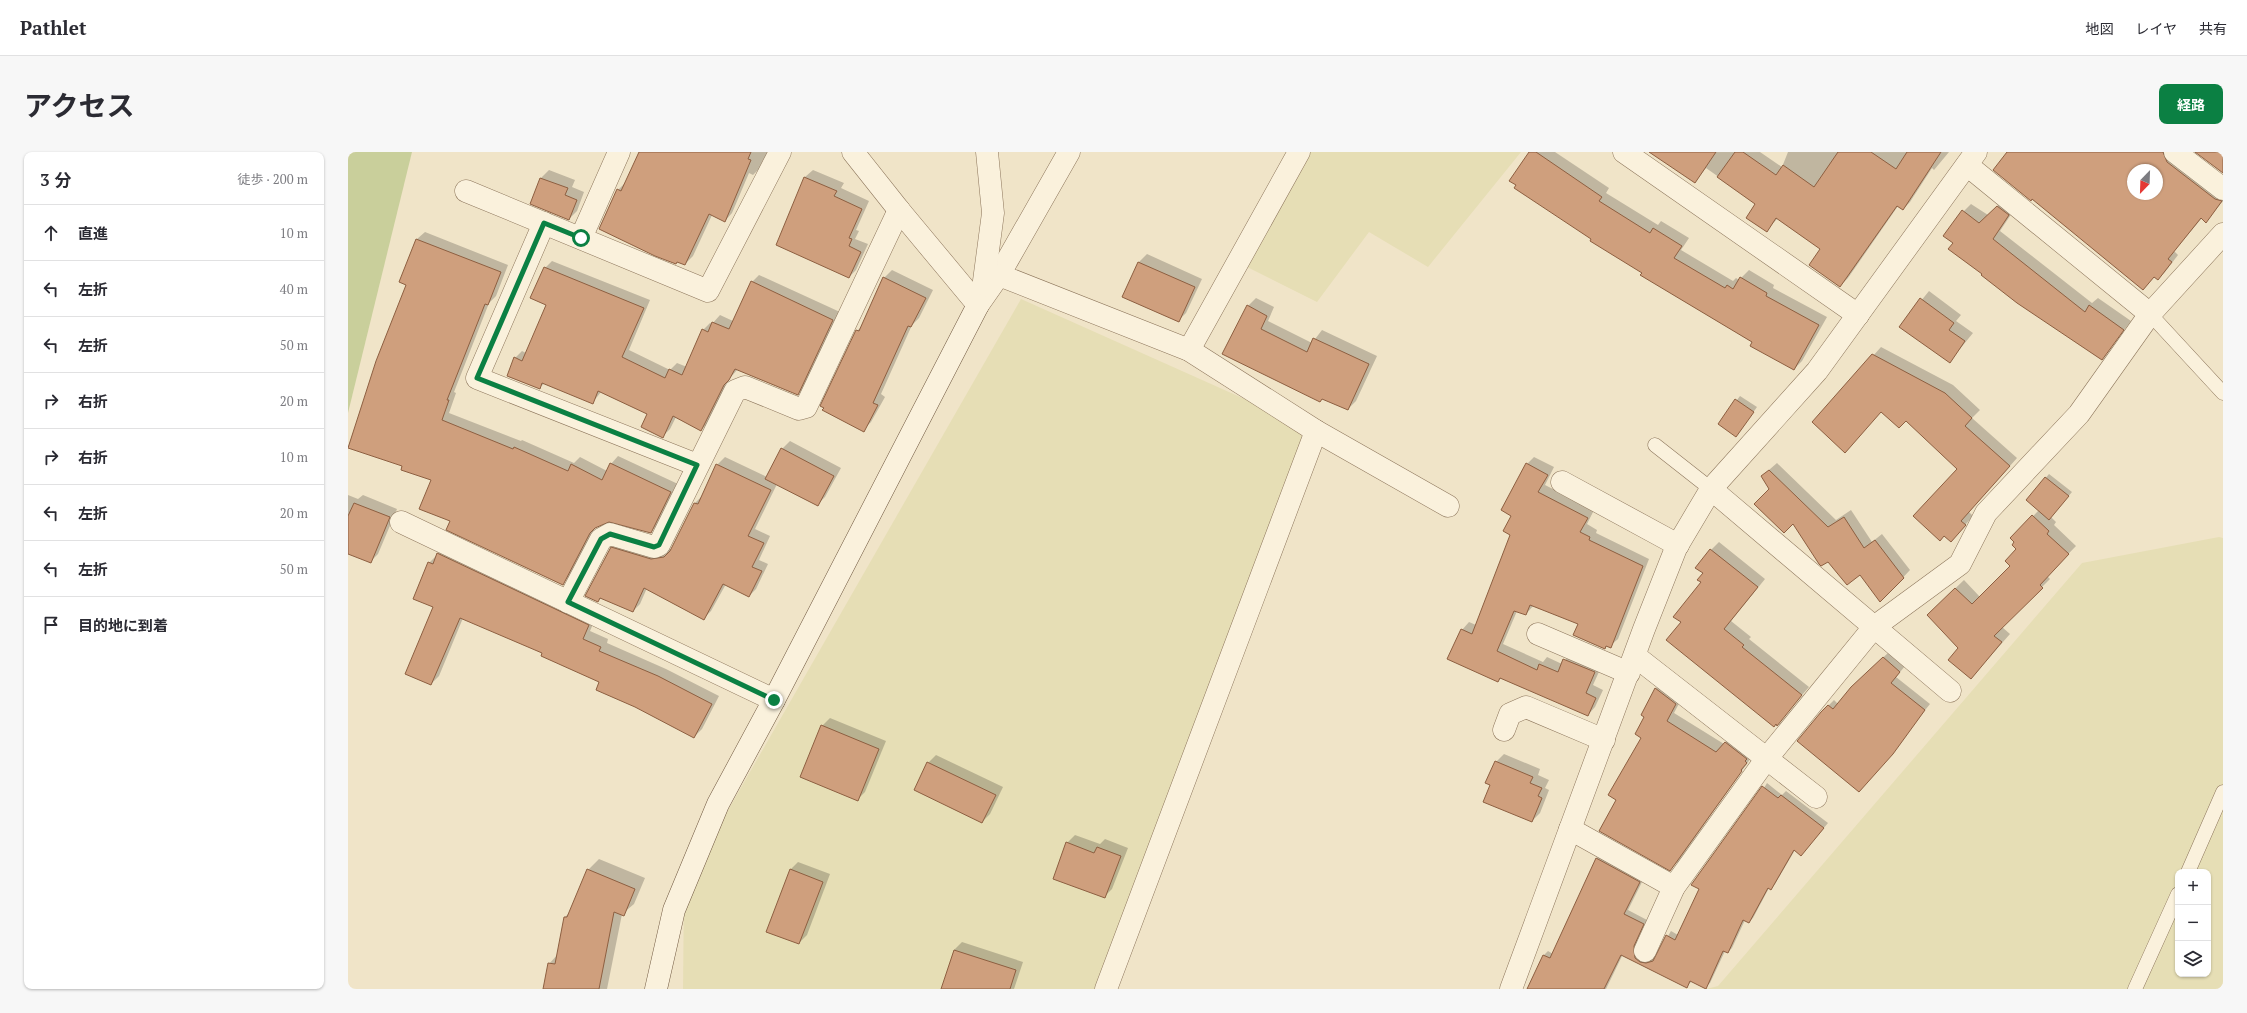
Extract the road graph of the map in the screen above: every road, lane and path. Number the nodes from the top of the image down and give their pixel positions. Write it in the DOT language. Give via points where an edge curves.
graph roads {
  1 [pos="619,152"];
  2 [pos="780,152"];
  3 [pos="853,152"];
  4 [pos="987,152"];
  5 [pos="1069,152"];
  6 [pos="1299,152"];
  7 [pos="1624,152"];
  8 [pos="2175,152"];
  9 [pos="1971,158"];
  10 [pos="2223,188"];
  11 [pos="466,191"];
  12 [pos="899,210"];
  13 [pos="544,223"];
  14 [pos="2223,234"];
  15 [pos="581,238"];
  16 [pos="999,275"];
  17 [pos="980,302"];
  18 [pos="2150,314"];
  19 [pos="1858,315"];
  20 [pos="1189,350"];
  21 [pos="2223,393"];
  22 [pos="1316,431"];
  23 [pos="1655,445"];
  24 [pos="697,465"];
  25 [pos="1562,482"];
  26 [pos="1711,489"];
  27 [pos="1448,506"];
  28 [pos="401,522"];
  29 [pos="1678,546"];
  30 [pos="568,602"];
  31 [pos="1874,627"];
  32 [pos="1538,634"];
  33 [pos="1632,665"];
  34 [pos="1950,691"];
  35 [pos="774,700"];
  36 [pos="1504,730"];
  37 [pos="1604,740"];
  38 [pos="1767,758"];
  39 [pos="2223,792"];
  40 [pos="1816,797"];
  41 [pos="1570,829"];
  42 [pos="2189,869"];
  43 [pos="1674,887"];
  44 [pos="2175,900"];
  45 [pos="1646,951"];
  46 [pos="656,989"];
  47 [pos="1106,989"];
  48 [pos="1511,989"];
  49 [pos="2134,989"];
  1 -- 15 [label="street"];
  2 -- 15 [label="street" via="708,290"];
  3 -- 12 [label="street"];
  4 -- 17 [label="street" via="993,213"];
  5 -- 16 [label="street"];
  6 -- 20 [label="street"];
  7 -- 19 [label="street"];
  8 -- 10 [label="street"];
  9 -- 18 [label="street"];
  9 -- 19 [label="street"];
  11 -- 13 [label="street"];
  12 -- 17 [label="street"];
  12 -- 24 [label="street" via="806,407 799,409 745,387 735,391"];
  13 -- 15 [label="street"];
  13 -- 24 [label="street" via="477,378"];
  14 -- 18 [label="street"];
  16 -- 17 [label="street"];
  16 -- 20 [label="street"];
  17 -- 35 [label="street"];
  18 -- 21 [label="lane"];
  18 -- 31 [label="street" via="2079,414 1986,513 1960,564"];
  19 -- 26 [label="street" via="1817,371"];
  20 -- 22 [label="street"];
  22 -- 27 [label="street"];
  22 -- 47 [label="street"];
  23 -- 26 [label="lane"];
  24 -- 30 [label="street" via="659,545 654,547 610,534 601,539"];
  25 -- 29 [label="street"];
  26 -- 29 [label="street"];
  26 -- 31 [label="street"];
  28 -- 30 [label="street"];
  29 -- 33 [label="street"];
  30 -- 35 [label="street"];
  31 -- 34 [label="street"];
  31 -- 38 [label="street"];
  32 -- 33 [label="street"];
  33 -- 37 [label="street"];
  33 -- 38 [label="street"];
  35 -- 46 [label="street" via="718,804 674,910"];
  36 -- 37 [label="street" via="1510,714 1526,707"];
  37 -- 41 [label="street"];
  38 -- 40 [label="street"];
  38 -- 43 [label="street"];
  39 -- 42 [label="lane"];
  41 -- 43 [label="street"];
  41 -- 48 [label="street"];
  43 -- 45 [label="street"];
  44 -- 49 [label="lane"];
}
